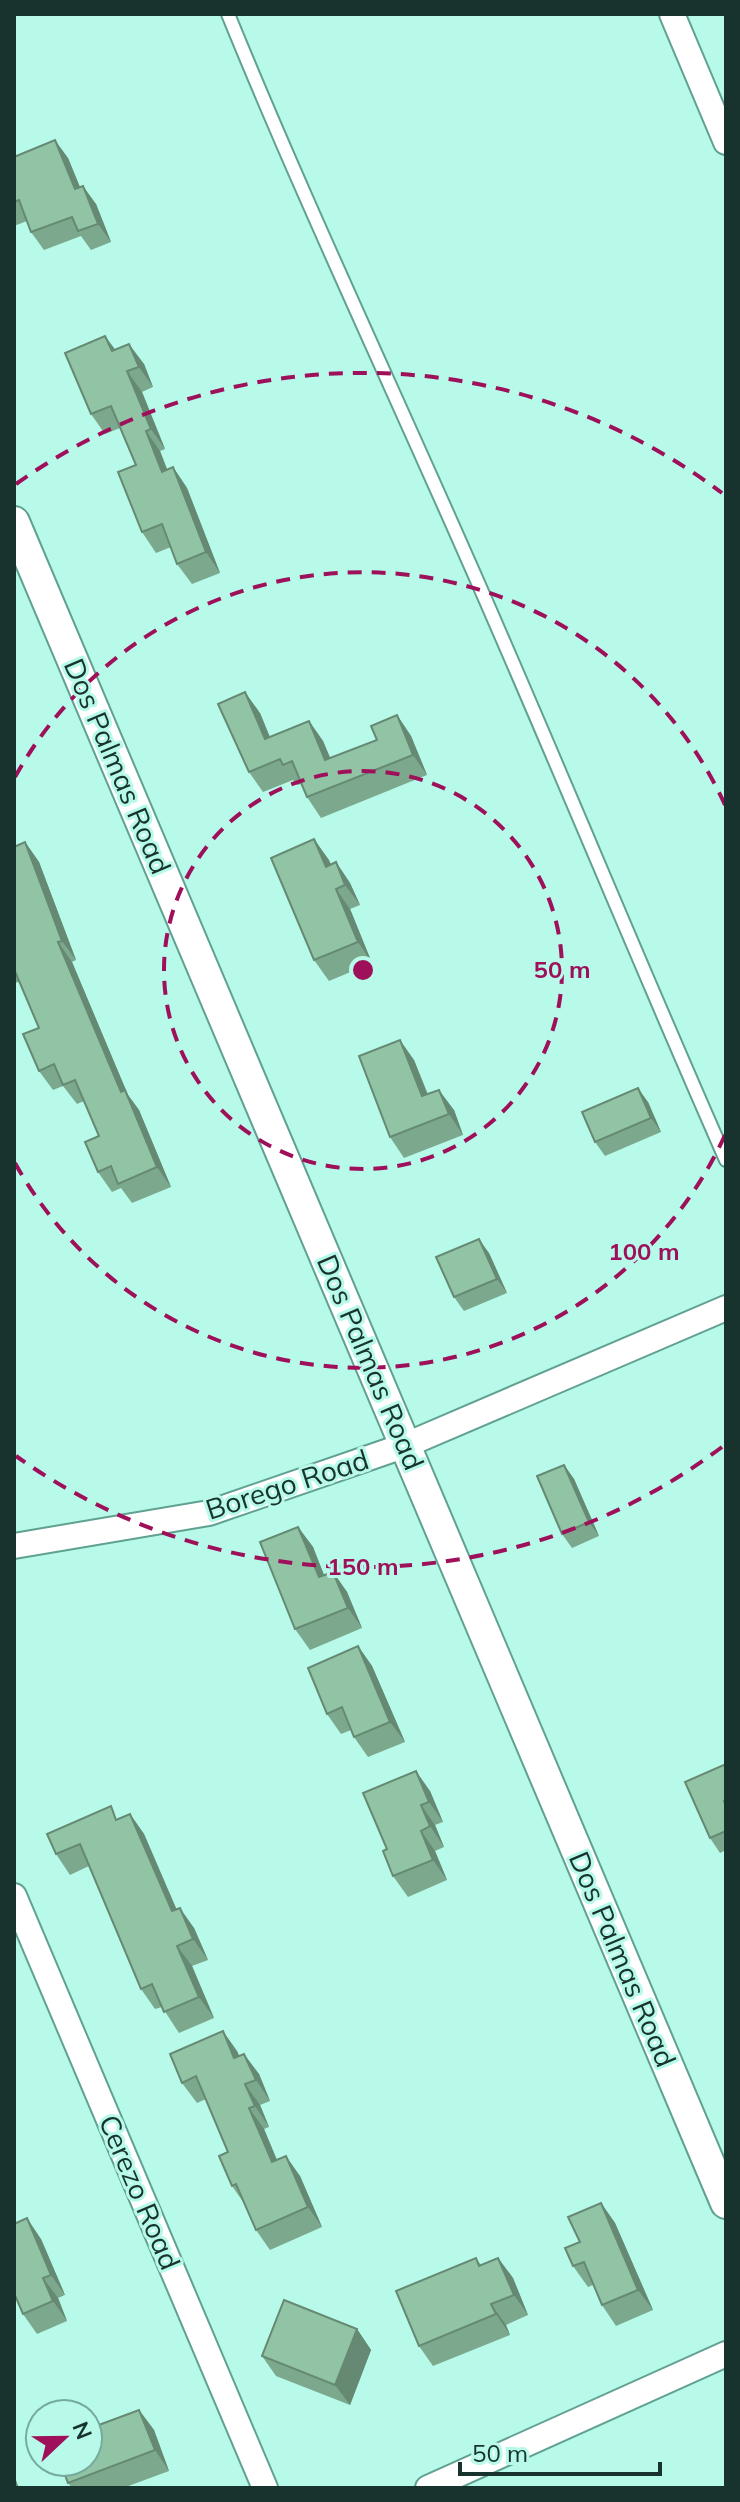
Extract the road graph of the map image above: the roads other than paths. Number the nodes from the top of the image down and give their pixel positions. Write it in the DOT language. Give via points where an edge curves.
graph roads {
  1 [pos="228,14"];
  2 [pos="672,14"];
  3 [pos="726,142"];
  4 [pos="14,522"];
  5 [pos="726,1160"];
  6 [pos="726,1308"];
  7 [pos="406,1445"];
  8 [pos="14,1546"];
  9 [pos="14,1896"];
  10 [pos="726,2203"];
  11 [pos="726,2354"];
  12 [pos="265,2488"];
  13 [pos="428,2488"];
  1 -- 5 [label="lane"];
  2 -- 3 [label="street"];
  4 -- 7 [label="street, Dos Palmas Road"];
  6 -- 7 [label="street, Borego Road"];
  7 -- 8 [label="street, Borego Road" via="209,1513"];
  7 -- 10 [label="street, Dos Palmas Road"];
  9 -- 12 [label="street, Cerezo Road"];
  11 -- 13 [label="street"];
}
